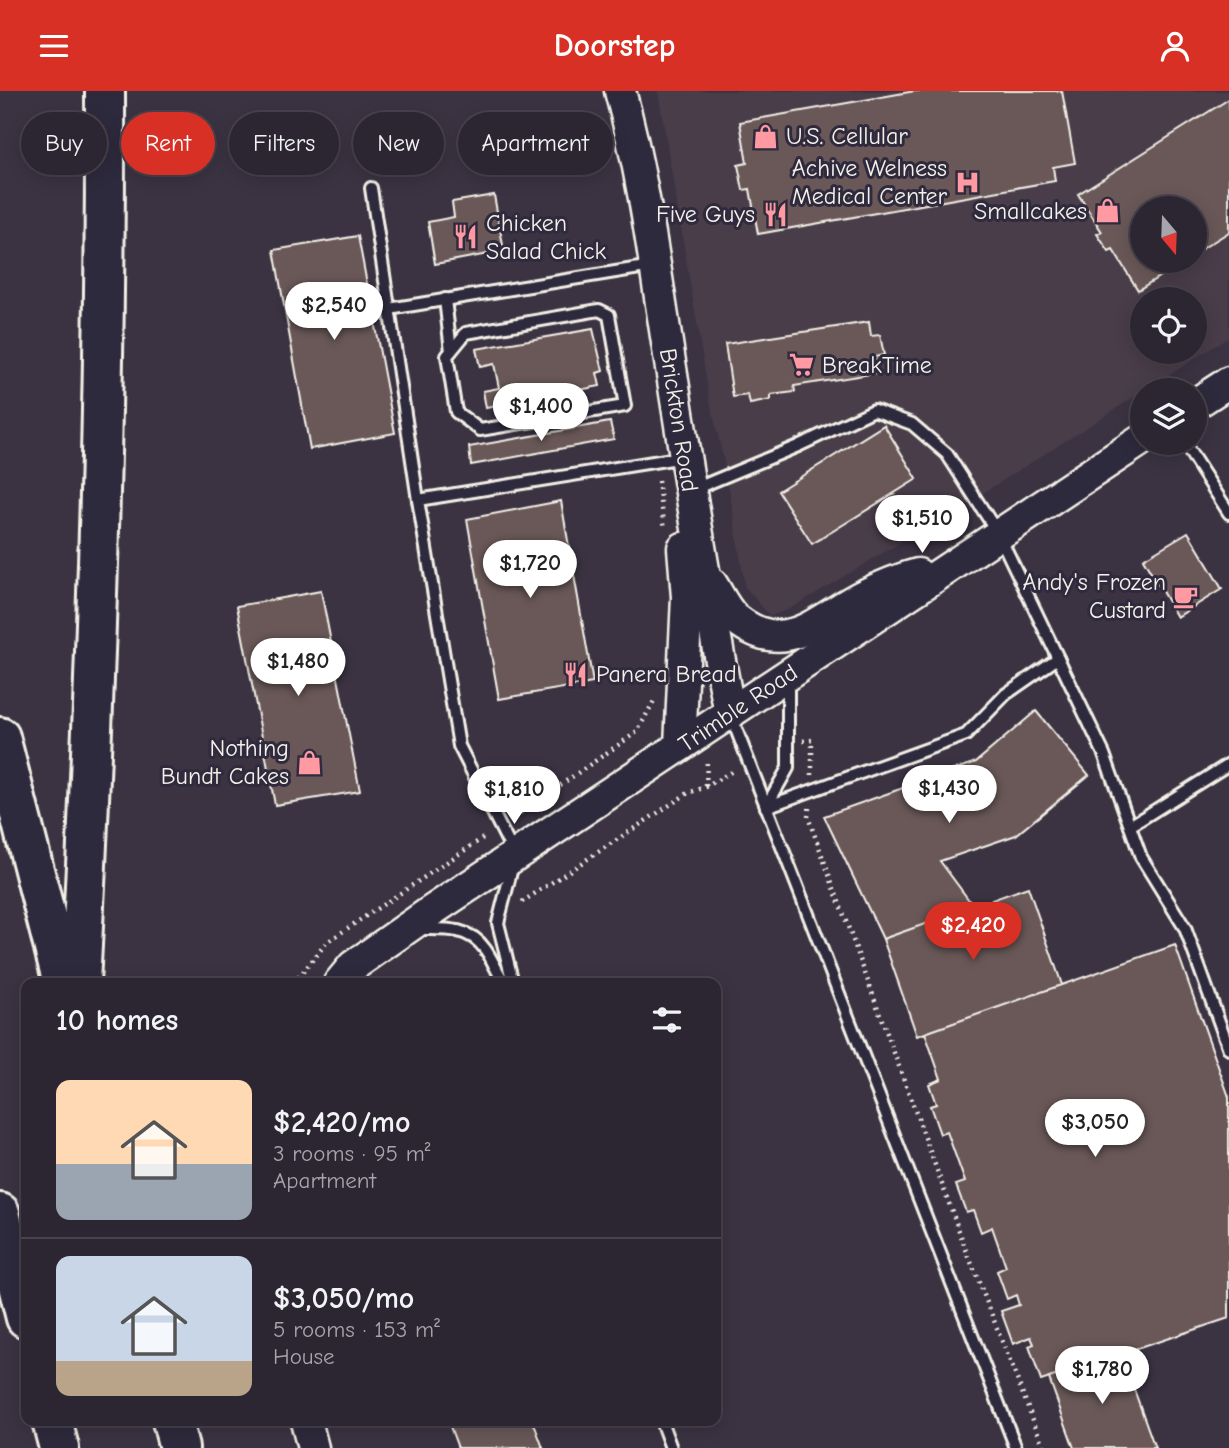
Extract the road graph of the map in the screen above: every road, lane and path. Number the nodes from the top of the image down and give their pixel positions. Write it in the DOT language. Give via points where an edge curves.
graph roads {
  1 [pos="105,91"];
  2 [pos="620,91"];
  3 [pos="632,91"];
  4 [pos="630,126"];
  5 [pos="370,188"];
  6 [pos="654,265"];
  7 [pos="445,299"];
  8 [pos="389,309"];
  9 [pos="451,351"];
  10 [pos="1229,382"];
  11 [pos="1207,396"];
  12 [pos="1130,448"];
  13 [pos="1192,455"];
  14 [pos="684,456"];
  15 [pos="659,481"];
  16 [pos="691,497"];
  17 [pos="418,500"];
  18 [pos="1229,513"];
  19 [pos="999,535"];
  20 [pos="667,541"];
  21 [pos="955,564"];
  22 [pos="705,574"];
  23 [pos="1058,658"];
  24 [pos="788,675"];
  25 [pos="660,690"];
  26 [pos="730,714"];
  27 [pos="0,737"];
  28 [pos="788,744"];
  29 [pos="680,746"];
  30 [pos="749,762"];
  31 [pos="1229,764"];
  32 [pos="812,790"];
  33 [pos="766,807"];
  34 [pos="1130,826"];
  35 [pos="500,827"];
  36 [pos="515,856"];
  37 [pos="499,919"];
  38 [pos="405,929"];
  39 [pos="61,978"];
  40 [pos="80,978"];
  41 [pos="299,978"];
  42 [pos="343,978"];
  43 [pos="502,978"];
  44 [pos="512,978"];
  45 [pos="1229,1049"];
  46 [pos="0,1213"];
  47 [pos="21,1298"];
  48 [pos="53,1426"];
  49 [pos="173,1426"];
  50 [pos="307,1426"];
  51 [pos="664,1426"];
  52 [pos="59,1448"];
  53 [pos="179,1448"];
  54 [pos="313,1448"];
  55 [pos="671,1448"];
  56 [pos="1016,1448"];
  57 [pos="1044,1448"];
  1 -- 40 [label="highway" via="105,316"];
  2 -- 4 [label="street, Brickton Road"];
  3 -- 4 [label="street, Brickton Road"];
  4 -- 6 [label="street, Brickton Road"];
  5 -- 8 [label="lane"];
  6 -- 7 [label="lane"];
  6 -- 14 [label="street, Brickton Road"];
  7 -- 8 [label="lane"];
  7 -- 9 [label="lane"];
  8 -- 17 [label="lane"];
  9 -- 9 [label="lane" via="447,356 456,412 480,430 625,406 609,315 599,310 466,333"];
  10 -- 11 [label="street"];
  12 -- 19 [label="street, Trimble Road"];
  13 -- 18 [label="lane"];
  14 -- 16 [label="street, Brickton Road"];
  14 -- 17 [label="lane"];
  15 -- 20 [label="path"];
  16 -- 19 [label="lane" via="874,409 912,424 947,454"];
  16 -- 22 [label="street, Brickton Road"];
  16 -- 29 [label="street" via="683,548 687,597"];
  17 -- 35 [label="lane" via="459,746"];
  19 -- 21 [label="street, Trimble Road"];
  19 -- 23 [label="lane"];
  21 -- 22 [label="street" via="862,596 809,628 782,638 758,633 734,618"];
  21 -- 24 [label="street, Trimble Road"];
  22 -- 26 [label="street, Brickton Road"];
  23 -- 32 [label="lane" via="1006,694 966,735"];
  23 -- 34 [label="lane" via="1104,754"];
  24 -- 26 [label="street, Trimble Road"];
  24 -- 28 [label="lane"];
  25 -- 35 [label="path" via="637,732"];
  26 -- 29 [label="street, Trimble Road"];
  26 -- 30 [label="lane"];
  27 -- 39 [label="highway"];
  28 -- 32 [label="path" via="812,740"];
  28 -- 33 [label="lane" via="788,768"];
  29 -- 36 [label="street, Trimble Road"];
  30 -- 33 [label="lane"];
  30 -- 37 [label="path" via="688,793 523,900 514,919"];
  31 -- 34 [label="lane"];
  32 -- 33 [label="lane"];
  32 -- 57 [label="path" via="808,817 962,1239"];
  33 -- 56 [label="lane"];
  34 -- 45 [label="lane" via="1141,857 1185,928"];
  35 -- 36 [label="lane"];
  35 -- 41 [label="path" via="327,942"];
  36 -- 37 [label="lane"];
  36 -- 38 [label="street, Trimble Road"];
  37 -- 44 [label="lane"];
  38 -- 42 [label="street, Trimble Road"];
  38 -- 43 [label="lane" via="450,928 474,936"];
  46 -- 47 [label="highway"];
  48 -- 52 [label="highway"];
  49 -- 53 [label="highway"];
  50 -- 54 [label="street"];
  51 -- 55 [label="lane"];
}
